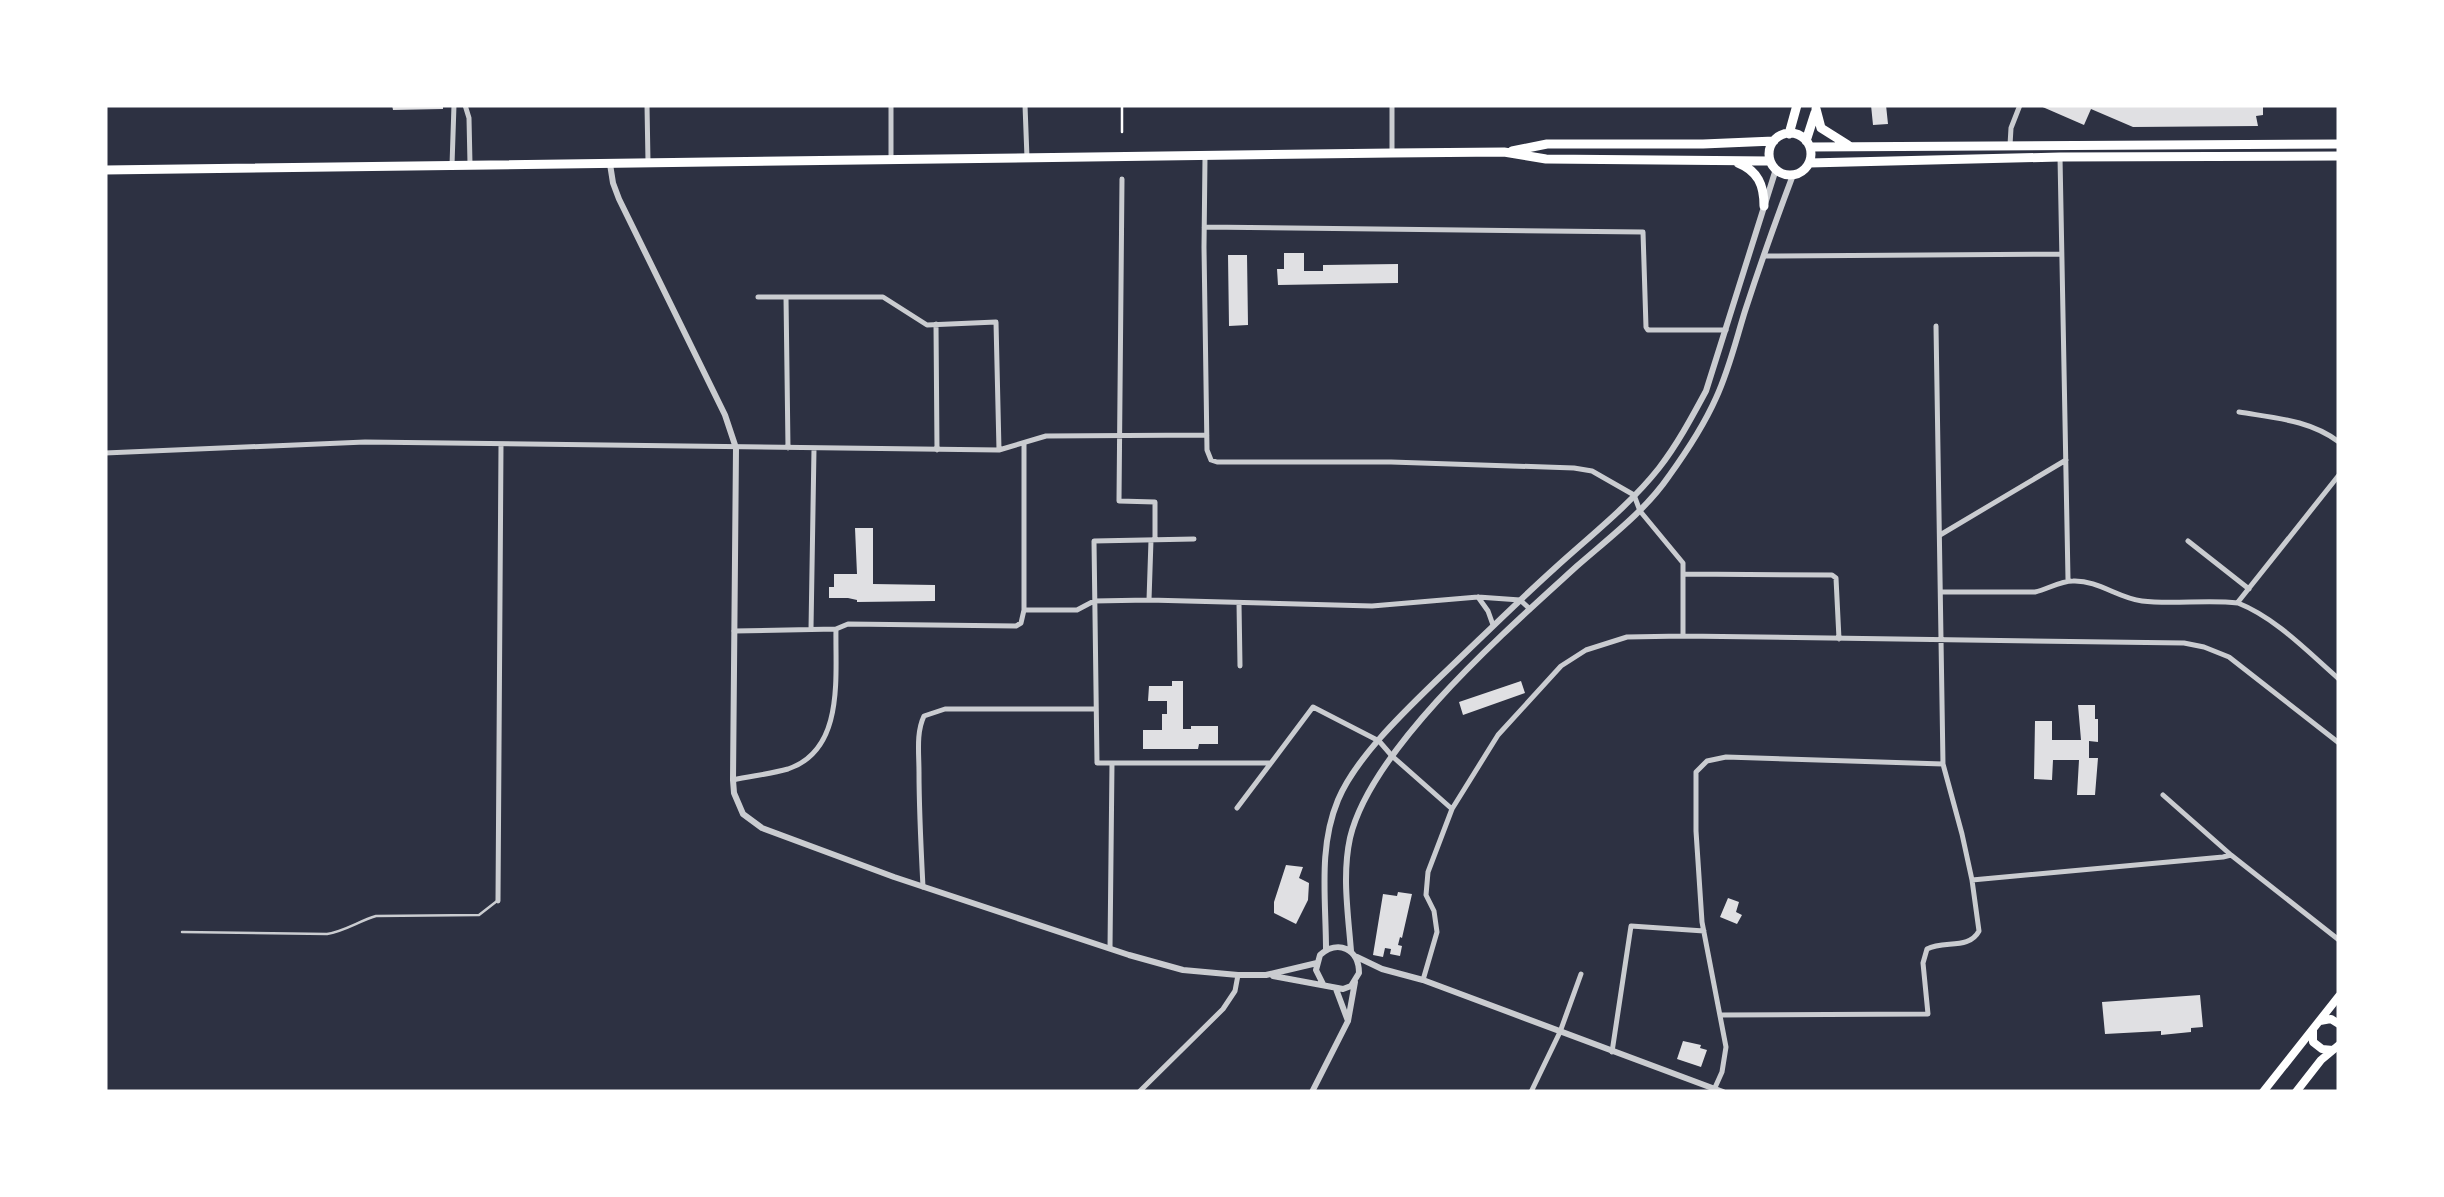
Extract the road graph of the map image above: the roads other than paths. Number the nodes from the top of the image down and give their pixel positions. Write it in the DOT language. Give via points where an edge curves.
graph roads {
  1 [pos="454,105"];
  2 [pos="464,105"];
  3 [pos="647,105"];
  4 [pos="891,105"];
  5 [pos="1025,105"];
  6 [pos="1392,105"];
  7 [pos="1797,105"];
  8 [pos="2020,105"];
  9 [pos="1816,107"];
  10 [pos="1789,134"];
  11 [pos="1774,141"];
  12 [pos="1808,144"];
  13 [pos="2339,144"];
  14 [pos="2010,146"];
  15 [pos="1852,148"];
  16 [pos="1392,152"];
  17 [pos="1504,152"];
  18 [pos="1206,155"];
  19 [pos="2339,156"];
  20 [pos="891,158"];
  21 [pos="1028,158"];
  22 [pos="2060,158"];
  23 [pos="1731,160"];
  24 [pos="648,162"];
  25 [pos="610,163"];
  26 [pos="1809,163"];
  27 [pos="470,164"];
  28 [pos="452,165"];
  29 [pos="1773,165"];
  30 [pos="105,170"];
  31 [pos="1793,175"];
  32 [pos="1122,179"];
  33 [pos="1764,206"];
  34 [pos="1204,227"];
  35 [pos="2061,254"];
  36 [pos="1763,256"];
  37 [pos="758,297"];
  38 [pos="786,297"];
  39 [pos="936,324"];
  40 [pos="1936,326"];
  41 [pos="1726,330"];
  42 [pos="2239,412"];
  43 [pos="1118,435"];
  44 [pos="1208,435"];
  45 [pos="2339,442"];
  46 [pos="1024,444"];
  47 [pos="501,445"];
  48 [pos="736,448"];
  49 [pos="788,448"];
  50 [pos="814,449"];
  51 [pos="937,450"];
  52 [pos="1000,450"];
  53 [pos="105,453"];
  54 [pos="2066,460"];
  55 [pos="2339,476"];
  56 [pos="1634,495"];
  57 [pos="1640,511"];
  58 [pos="1939,536"];
  59 [pos="1194,539"];
  60 [pos="1153,540"];
  61 [pos="2188,540"];
  62 [pos="1684,574"];
  63 [pos="2068,580"];
  64 [pos="2249,589"];
  65 [pos="1941,592"];
  66 [pos="1478,596"];
  67 [pos="1149,600"];
  68 [pos="1520,600"];
  69 [pos="1094,601"];
  70 [pos="1239,603"];
  71 [pos="2238,603"];
  72 [pos="1530,609"];
  73 [pos="1024,610"];
  74 [pos="1493,626"];
  75 [pos="811,629"];
  76 [pos="836,629"];
  77 [pos="734,631"];
  78 [pos="1682,636"];
  79 [pos="1839,639"];
  80 [pos="1941,640"];
  81 [pos="1240,666"];
  82 [pos="2339,679"];
  83 [pos="1096,709"];
  84 [pos="1379,741"];
  85 [pos="2339,743"];
  86 [pos="1392,756"];
  87 [pos="1112,763"];
  88 [pos="1271,763"];
  89 [pos="1943,764"];
  90 [pos="733,780"];
  91 [pos="2162,796"];
  92 [pos="1236,808"];
  93 [pos="1452,810"];
  94 [pos="2231,854"];
  95 [pos="1972,880"];
  96 [pos="923,887"];
  97 [pos="498,901"];
  98 [pos="1704,931"];
  99 [pos="182,932"];
  100 [pos="2339,940"];
  101 [pos="1110,948"];
  102 [pos="1326,950"];
  103 [pos="1354,954"];
  104 [pos="1317,963"];
  105 [pos="1382,969"];
  106 [pos="1582,974"];
  107 [pos="1266,975"];
  108 [pos="1238,976"];
  109 [pos="1357,977"];
  110 [pos="1423,980"];
  111 [pos="1323,984"];
  112 [pos="1336,989"];
  113 [pos="2339,996"];
  114 [pos="1720,1015"];
  115 [pos="1348,1020"];
  116 [pos="2320,1021"];
  117 [pos="2339,1024"];
  118 [pos="2312,1030"];
  119 [pos="1560,1032"];
  120 [pos="2337,1048"];
  121 [pos="1612,1052"];
  122 [pos="1717,1091"];
  123 [pos="1139,1092"];
  124 [pos="1312,1092"];
  125 [pos="1531,1092"];
  126 [pos="2263,1092"];
  127 [pos="2296,1092"];
  1 -- 28 [label="street"];
  2 -- 27 [label="street"];
  3 -- 24 [label="street"];
  4 -- 20 [label="street"];
  5 -- 21 [label="street"];
  6 -- 16 [label="street"];
  7 -- 10 [label="main road"];
  8 -- 14 [label="street"];
  9 -- 12 [label="main road"];
  9 -- 15 [label="main road" via="1825,132"];
  10 -- 11 [label="main road"];
  10 -- 12 [label="main road"];
  11 -- 17 [label="main road" via="1547,144"];
  11 -- 29 [label="main road"];
  12 -- 15 [label="main road"];
  12 -- 26 [label="main road"];
  13 -- 14 [label="main road"];
  14 -- 15 [label="main road"];
  16 -- 17 [label="main road"];
  16 -- 18 [label="main road"];
  17 -- 23 [label="main road" via="1546,159"];
  18 -- 21 [label="main road"];
  18 -- 34 [label="street"];
  19 -- 22 [label="main road"];
  20 -- 21 [label="main road"];
  20 -- 24 [label="main road"];
  22 -- 26 [label="main road"];
  22 -- 35 [label="street"];
  23 -- 29 [label="main road"];
  23 -- 33 [label="main road" via="1760,180"];
  24 -- 25 [label="main road"];
  25 -- 27 [label="main road"];
  25 -- 48 [label="street" via="618,200"];
  26 -- 31 [label="main road"];
  27 -- 28 [label="main road"];
  28 -- 30 [label="main road"];
  29 -- 31 [label="main road"];
  29 -- 33 [label="street"];
  31 -- 36 [label="street"];
  32 -- 43 [label="street"];
  33 -- 41 [label="street"];
  34 -- 41 [label="street" via="1643,232 1646,328"];
  34 -- 44 [label="street"];
  35 -- 36 [label="street"];
  35 -- 54 [label="street"];
  36 -- 57 [label="street" via="1711,408"];
  37 -- 38 [label="street"];
  38 -- 39 [label="street" via="883,297"];
  38 -- 49 [label="street"];
  39 -- 51 [label="street"];
  39 -- 52 [label="street" via="996,322"];
  40 -- 58 [label="street"];
  41 -- 56 [label="street" via="1693,416"];
  42 -- 45 [label="street" via="2299,422"];
  43 -- 44 [label="street"];
  43 -- 46 [label="street" via="1046,436"];
  43 -- 60 [label="street" via="1119,501 1155,502"];
  44 -- 56 [label="street" via="1209,455 1217,462 1574,468"];
  46 -- 52 [label="street"];
  46 -- 73 [label="street"];
  47 -- 48 [label="street"];
  47 -- 53 [label="street" via="365,442"];
  47 -- 97 [label="street"];
  48 -- 49 [label="street"];
  48 -- 77 [label="street"];
  49 -- 50 [label="street"];
  50 -- 51 [label="street"];
  50 -- 75 [label="street"];
  51 -- 52 [label="street"];
  54 -- 58 [label="street"];
  54 -- 63 [label="street"];
  55 -- 64 [label="street"];
  56 -- 57 [label="street"];
  56 -- 68 [label="street"];
  57 -- 62 [label="street" via="1683,563"];
  57 -- 72 [label="street"];
  58 -- 65 [label="street"];
  59 -- 60 [label="street"];
  60 -- 67 [label="street"];
  60 -- 69 [label="street" via="1094,540"];
  61 -- 64 [label="street"];
  62 -- 78 [label="street"];
  62 -- 79 [label="street" via="1832,574"];
  63 -- 65 [label="street" via="2035,592"];
  63 -- 71 [label="street" via="2138,601"];
  64 -- 71 [label="street"];
  65 -- 80 [label="street"];
  66 -- 68 [label="street"];
  66 -- 70 [label="street" via="1372,606"];
  66 -- 74 [label="street"];
  67 -- 69 [label="street"];
  67 -- 70 [label="street"];
  68 -- 72 [label="street"];
  68 -- 74 [label="street"];
  69 -- 73 [label="street" via="1076,610"];
  69 -- 83 [label="street"];
  70 -- 81 [label="street"];
  71 -- 82 [label="street"];
  72 -- 86 [label="street"];
  73 -- 76 [label="street" via="1016,626"];
  74 -- 84 [label="street"];
  75 -- 76 [label="street"];
  75 -- 77 [label="street"];
  76 -- 90 [label="street" via="834,710 816,749 786,769"];
  77 -- 90 [label="street"];
  78 -- 79 [label="street"];
  78 -- 93 [label="street" via="1610,640 1561,666 1498,735"];
  79 -- 80 [label="street"];
  80 -- 85 [label="street" via="2204,646 2229,657"];
  80 -- 89 [label="street"];
  83 -- 87 [label="street" via="1097,763"];
  83 -- 96 [label="street" via="945,709 924,716"];
  84 -- 86 [label="street"];
  84 -- 88 [label="street" via="1313,707"];
  84 -- 102 [label="street" via="1339,797 1327,836"];
  86 -- 93 [label="street"];
  86 -- 103 [label="street" via="1350,837 1345,874"];
  87 -- 88 [label="street"];
  87 -- 101 [label="street"];
  88 -- 92 [label="street"];
  89 -- 95 [label="street"];
  89 -- 98 [label="street" via="1726,757 1707,762 1696,772 1694,795"];
  90 -- 96 [label="street" via="743,814 762,828"];
  91 -- 94 [label="street"];
  93 -- 110 [label="street" via="1425,884 1437,932"];
  94 -- 95 [label="street"];
  94 -- 100 [label="street"];
  95 -- 114 [label="street" via="1976,937 1927,950 1928,1014"];
  96 -- 101 [label="street"];
  97 -- 99 [label="lane" via="479,915 376,916 327,934"];
  98 -- 114 [label="street"];
  98 -- 121 [label="street" via="1632,926"];
  101 -- 108 [label="street" via="1183,970"];
  102 -- 103 [label="street" via="1344,947"];
  102 -- 104 [label="street"];
  103 -- 105 [label="street"];
  103 -- 109 [label="street"];
  104 -- 107 [label="street"];
  104 -- 111 [label="street"];
  105 -- 109 [label="street"];
  105 -- 110 [label="street"];
  106 -- 119 [label="street"];
  107 -- 108 [label="street"];
  107 -- 111 [label="street"];
  108 -- 123 [label="street" via="1224,1009"];
  109 -- 112 [label="street"];
  109 -- 115 [label="street"];
  110 -- 119 [label="street"];
  111 -- 112 [label="street"];
  112 -- 115 [label="street"];
  113 -- 116 [label="main road"];
  114 -- 122 [label="street" via="1725,1059"];
  115 -- 124 [label="street"];
  116 -- 117 [label="main road"];
  116 -- 118 [label="main road"];
  118 -- 120 [label="main road" via="2317,1046"];
  118 -- 126 [label="main road"];
  119 -- 121 [label="street"];
  119 -- 125 [label="street"];
  120 -- 127 [label="main road"];
  121 -- 122 [label="street"];
}
